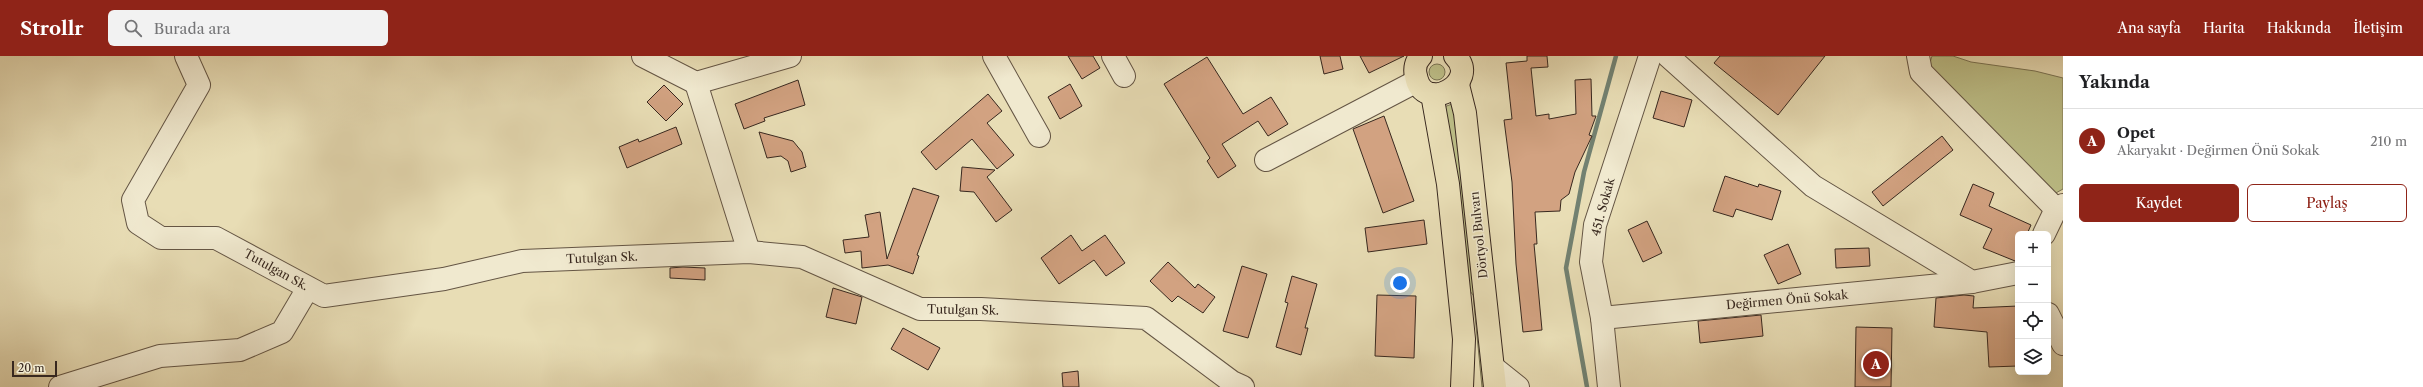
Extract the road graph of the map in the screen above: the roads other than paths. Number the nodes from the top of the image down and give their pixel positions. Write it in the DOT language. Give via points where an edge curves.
graph roads {
  1 [pos="186,56"];
  2 [pos="643,56"];
  3 [pos="790,56"];
  4 [pos="994,56"];
  5 [pos="1113,56"];
  6 [pos="1650,56"];
  7 [pos="1668,56"];
  8 [pos="1918,56"];
  9 [pos="1419,57"];
  10 [pos="1459,57"];
  11 [pos="1124,76"];
  12 [pos="696,83"];
  13 [pos="1458,84"];
  14 [pos="1424,88"];
  15 [pos="1039,136"];
  16 [pos="1266,160"];
  17 [pos="2059,207"];
  18 [pos="2046,231"];
  19 [pos="749,252"];
  20 [pos="2015,274"];
  21 [pos="1972,282"];
  22 [pos="308,288"];
  23 [pos="1602,318"];
  24 [pos="2051,320"];
  25 [pos="2063,344"];
  26 [pos="1494,377"];
  27 [pos="1460,385"];
  28 [pos="60,387"];
  29 [pos="1243,387"];
  30 [pos="1518,387"];
  31 [pos="1608,387"];
  1 -- 22 [label="street, Tutulgan Sk." via="199,85 133,200 138,223 161,238 216,238"];
  2 -- 12 [label="street"];
  3 -- 12 [label="street"];
  4 -- 15 [label="street"];
  5 -- 11 [label="street"];
  6 -- 23 [label="street, 451. Sokak" via="1595,225 1591,262"];
  7 -- 21 [label="street" via="1813,186"];
  8 -- 17 [label="street" via="1921,72"];
  9 -- 14 [label="main road, Dörtyol Bulvarı" via="1415,70"];
  10 -- 13 [label="main road, Dörtyol Bulvarı" via="1462,72"];
  12 -- 19 [label="street"];
  13 -- 14 [label="main road" via="1446,94"];
  13 -- 26 [label="main road, Dörtyol Bulvarı" via="1465,114"];
  14 -- 16 [label="street"];
  14 -- 27 [label="main road, Dörtyol Bulvarı" via="1448,184 1464,339"];
  17 -- 18 [label="street"];
  19 -- 22 [label="street, Tutulgan Sk." via="522,261 444,279 324,296"];
  19 -- 29 [label="street, Tutulgan Sk." via="802,257 920,309 981,309 1146,318 1232,382"];
  20 -- 21 [label="street, Değirmen Önü Sokak"];
  21 -- 23 [label="street, Değirmen Önü Sokak"];
  22 -- 28 [label="street" via="282,332 240,350 160,356"];
  23 -- 31 [label="street, 451. Sokak"];
  24 -- 25 [label="street"];
  26 -- 30 [label="street"];
}
